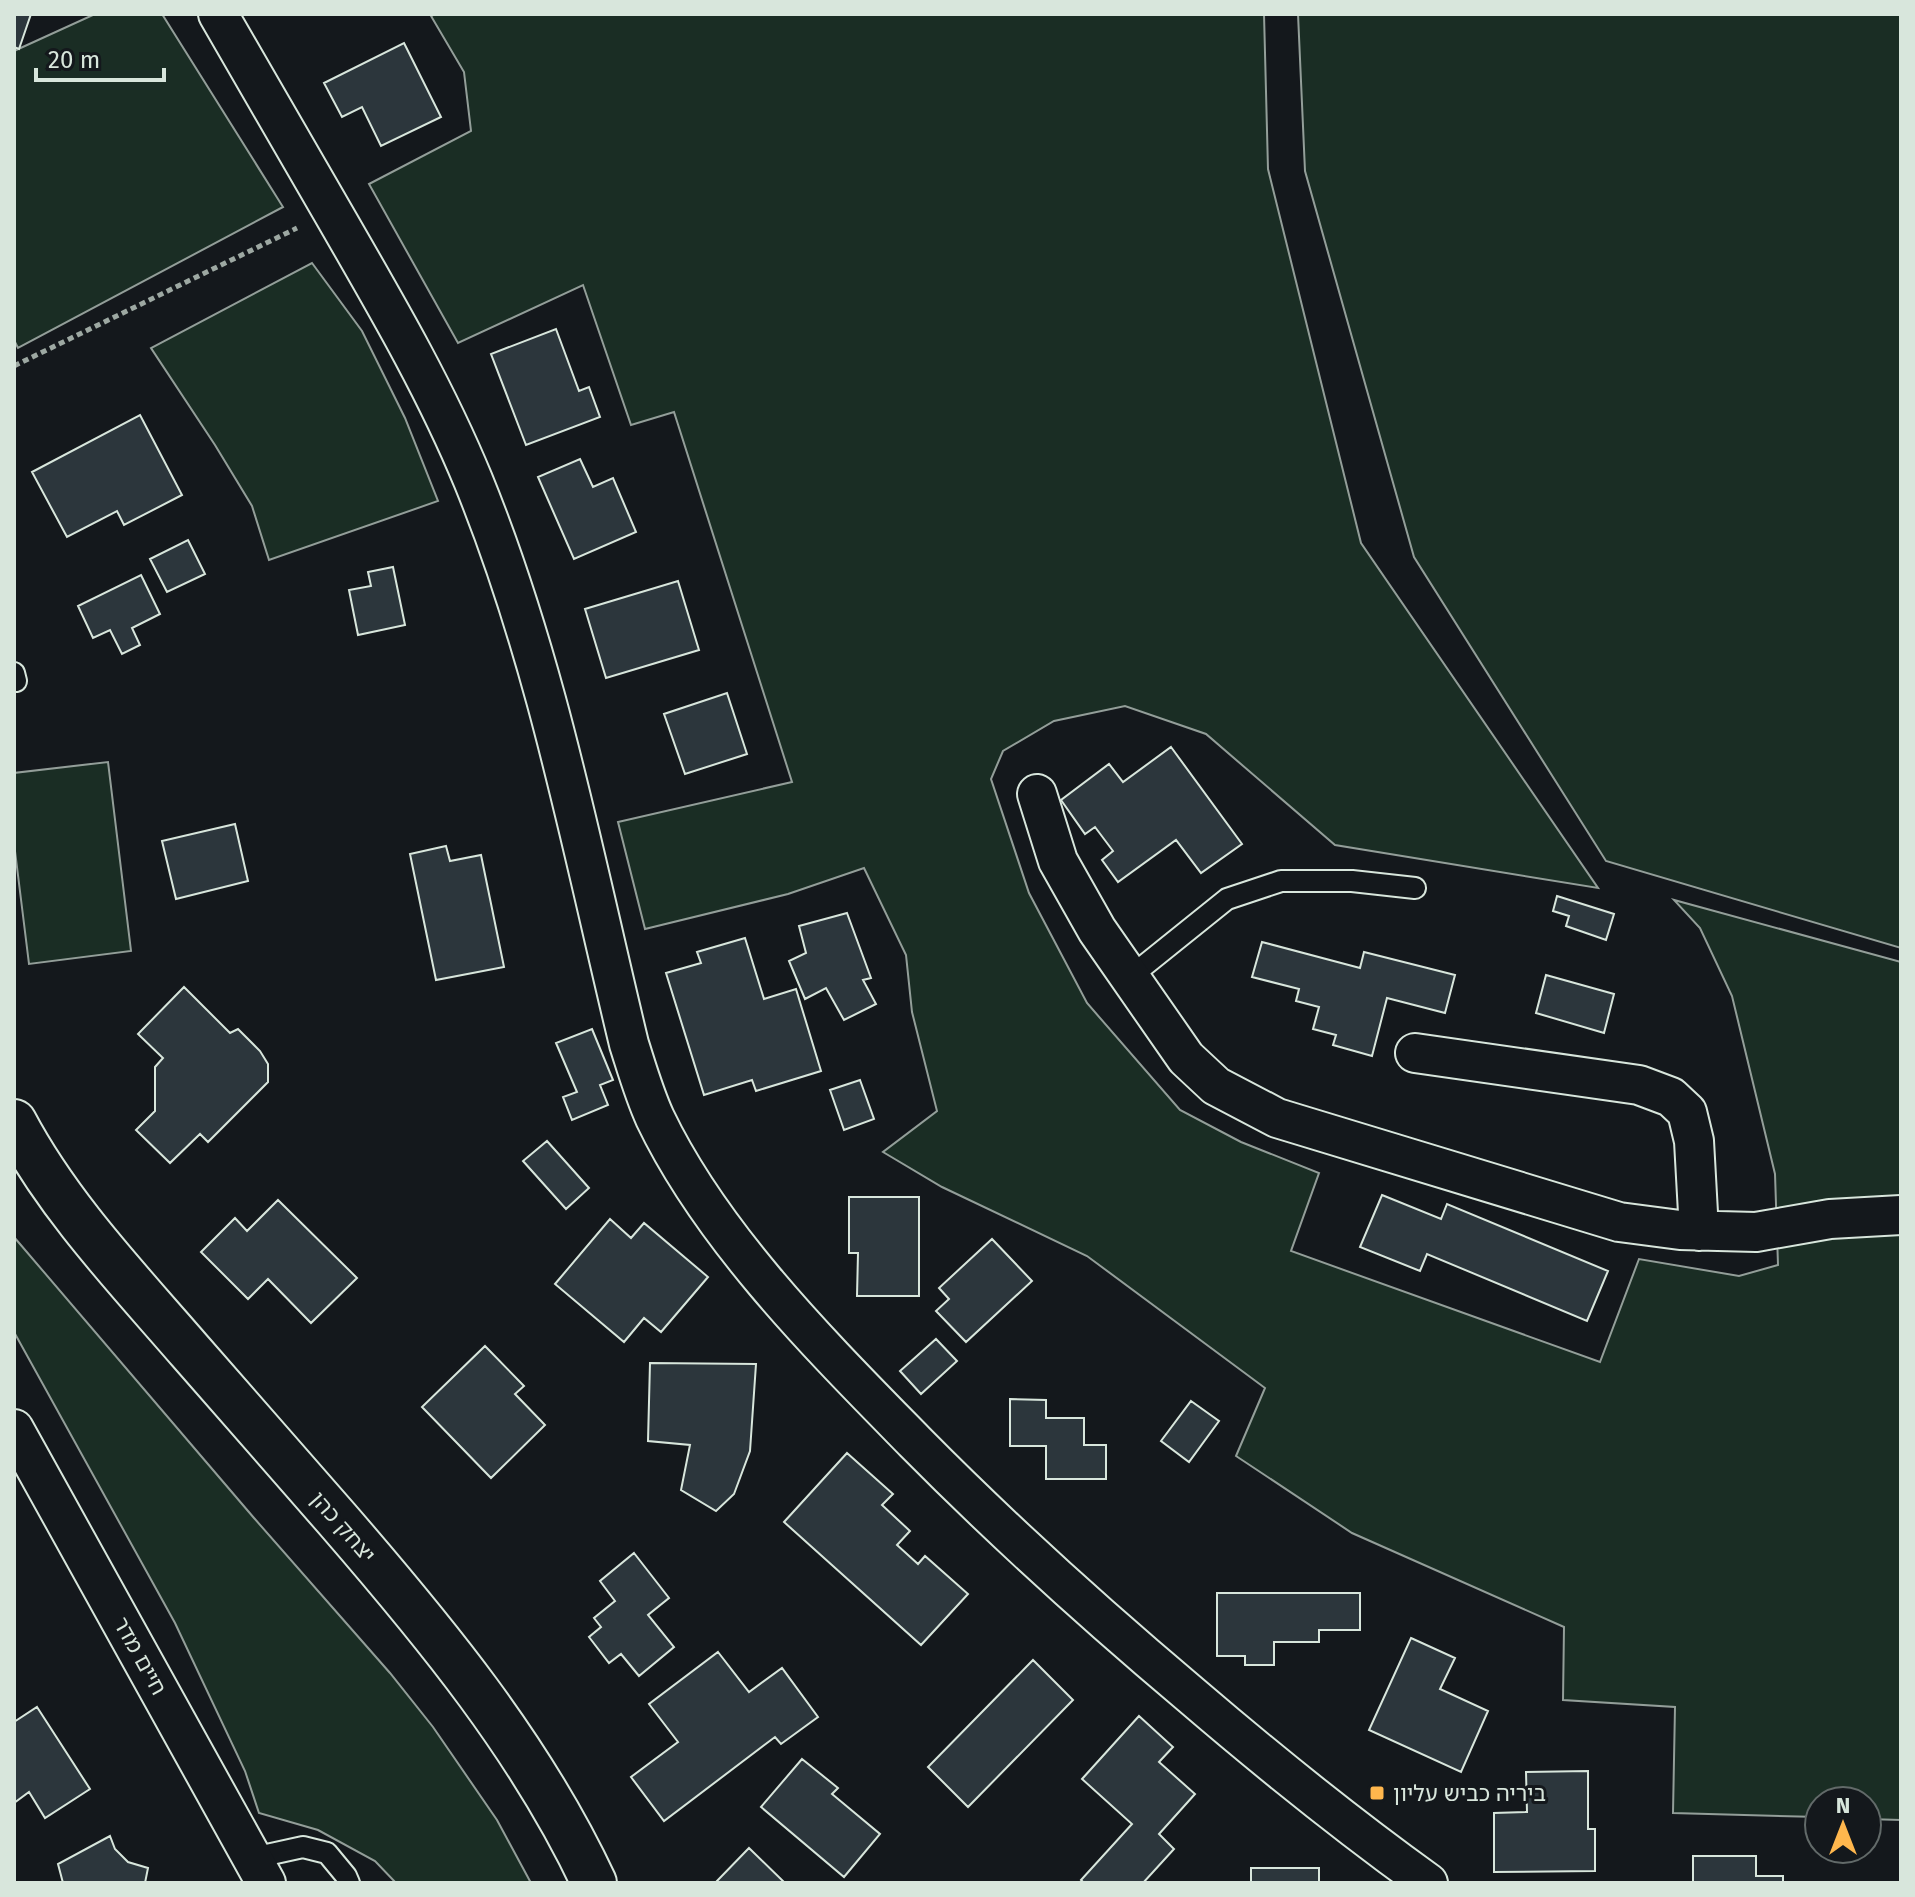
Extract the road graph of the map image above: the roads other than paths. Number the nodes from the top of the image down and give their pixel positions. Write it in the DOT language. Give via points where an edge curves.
graph roads {
  1 [pos="218,14"];
  2 [pos="1037,794"];
  3 [pos="1415,888"];
  4 [pos="1130,977"];
  5 [pos="1415,1053"];
  6 [pos="14,1122"];
  7 [pos="14,1175"];
  8 [pos="58,1195"];
  9 [pos="1901,1215"];
  10 [pos="1699,1231"];
  11 [pos="14,1429"];
  12 [pos="259,1870"];
  13 [pos="352,1881"];
  14 [pos="594,1883"];
  15 [pos="1428,1883"];
  1 -- 15 [label="street" via="416,358 467,468 536,664 640,1081 692,1183 806,1327 981,1508 1275,1767"];
  2 -- 4 [label="street" via="1058,861"];
  3 -- 4 [label="lane" via="1281,881 1227,899"];
  4 -- 10 [label="street" via="1186,1058 1216,1086 1277,1118 1619,1222"];
  5 -- 10 [label="street" via="1639,1085 1671,1097 1687,1112 1694,1141"];
  6 -- 8 [label="street, יצחק כהן"];
  7 -- 8 [label="street, יצחק כהן"];
  8 -- 14 [label="street, יצחק כהן" via="443,1646 533,1774"];
  9 -- 10 [label="street" via="1830,1219 1756,1232"];
  11 -- 12 [label="street, חיים מדר"];
  12 -- 13 [label="lane" via="303,1847 327,1853"];
}
